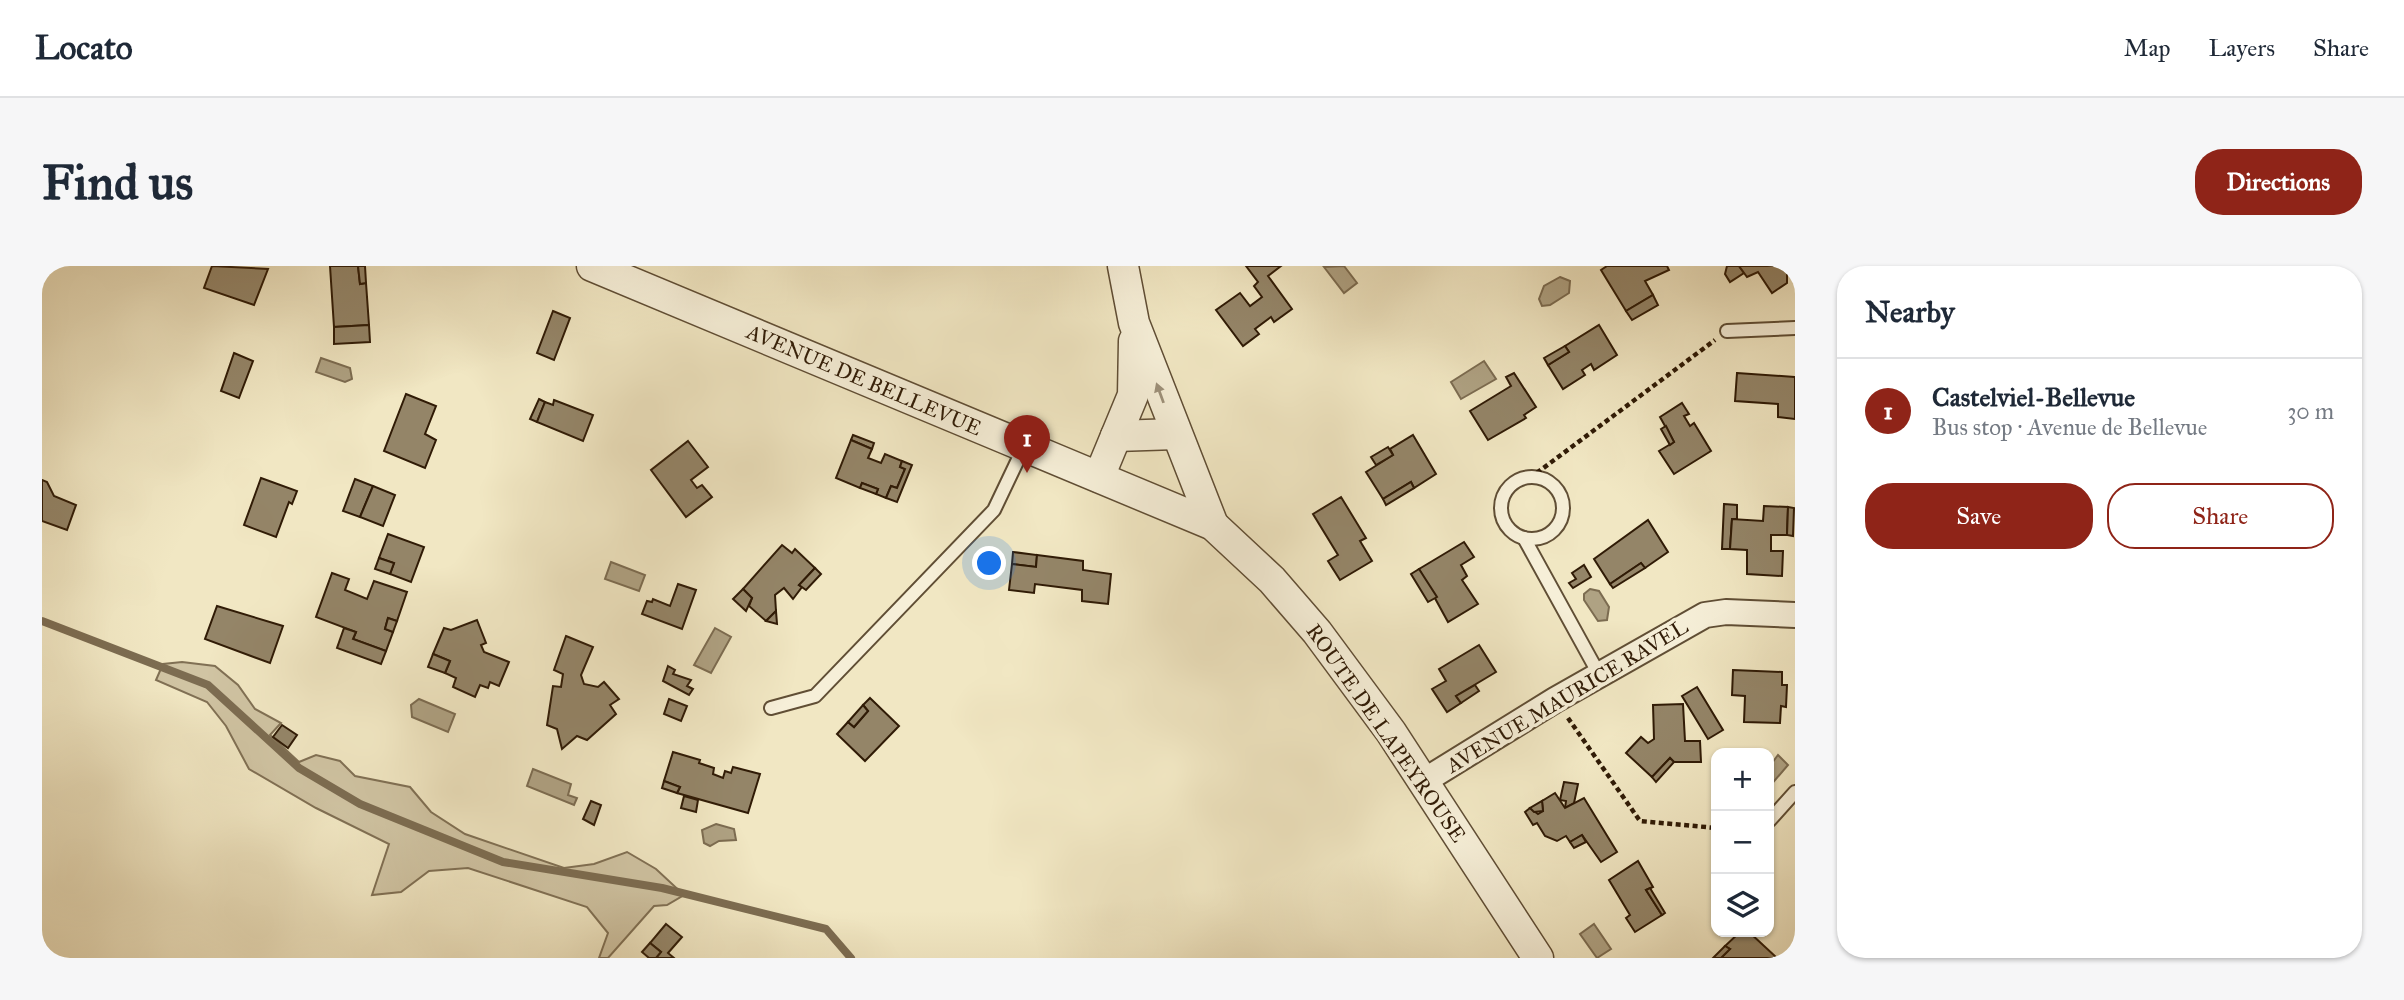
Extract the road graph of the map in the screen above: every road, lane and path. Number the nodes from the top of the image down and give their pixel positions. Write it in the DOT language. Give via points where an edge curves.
graph roads {
  1 [pos="592,266"];
  2 [pos="1123,266"];
  3 [pos="1134,323"];
  4 [pos="1795,328"];
  5 [pos="1727,331"];
  6 [pos="1175,434"];
  7 [pos="1116,436"];
  8 [pos="1024,447"];
  9 [pos="1099,477"];
  10 [pos="1530,478"];
  11 [pos="1213,525"];
  12 [pos="1524,538"];
  13 [pos="1795,615"];
  14 [pos="1600,676"];
  15 [pos="1555,700"];
  16 [pos="771,708"];
  17 [pos="1424,781"];
  18 [pos="1795,792"];
  19 [pos="1774,815"];
  20 [pos="1711,828"];
  21 [pos="1538,958"];
  1 -- 8 [label="street, AVENUE DE BELLEVUE"];
  2 -- 3 [label="street"];
  6 -- 3 [label="street, one-way"];
  3 -- 7 [label="street" via="1133,395"];
  4 -- 5 [label="lane"];
  5 -- 10 [label="path"];
  6 -- 7 [label="street"];
  6 -- 11 [label="street"];
  7 -- 9 [label="street"];
  8 -- 9 [label="street, AVENUE DE BELLEVUE"];
  8 -- 16 [label="lane" via="995,510 816,696"];
  9 -- 11 [label="street, AVENUE DE BELLEVUE"];
  10 -- 12 [label="lane" via="1512,485 1501,510 1508,528"];
  10 -- 12 [label="lane" via="1541,479 1558,491 1563,511 1554,530"];
  11 -- 17 [label="street, ROUTE DE LAPEYROUSE" via="1272,580 1317,632"];
  12 -- 14 [label="lane"];
  13 -- 14 [label="street, AVENUE MAURICE RAVEL" via="1705,615"];
  14 -- 15 [label="street, AVENUE MAURICE RAVEL"];
  15 -- 17 [label="street, AVENUE MAURICE RAVEL"];
  15 -- 20 [label="path" via="1640,821"];
  17 -- 21 [label="street, ROUTE DE LAPEYROUSE"];
  18 -- 19 [label="lane"];
}
